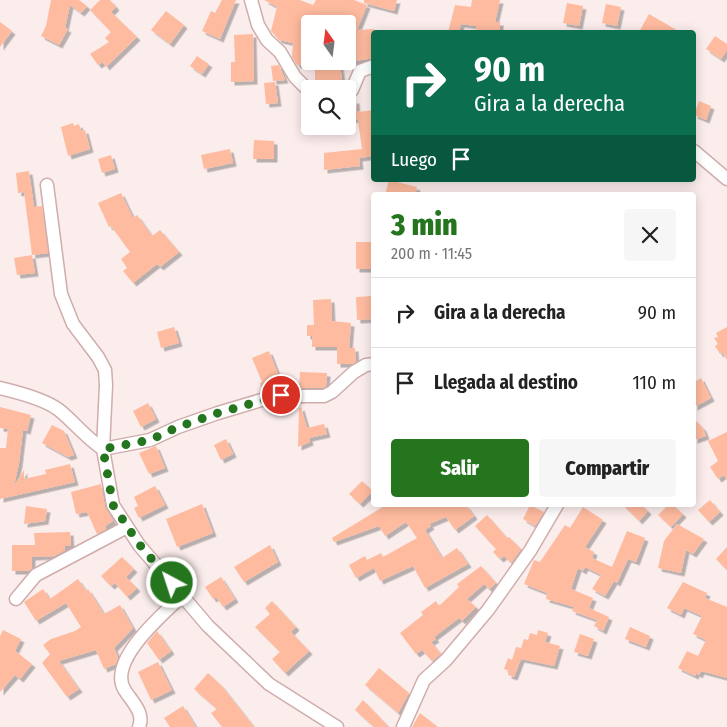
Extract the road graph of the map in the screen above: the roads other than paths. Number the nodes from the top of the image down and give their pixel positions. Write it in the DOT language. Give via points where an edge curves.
graph roads {
  1 [pos="252,0"];
  2 [pos="371,67"];
  3 [pos="356,80"];
  4 [pos="301,83"];
  5 [pos="696,154"];
  6 [pos="727,179"];
  7 [pos="47,185"];
  8 [pos="371,364"];
  9 [pos="0,388"];
  10 [pos="103,449"];
  11 [pos="556,507"];
  12 [pos="127,527"];
  13 [pos="183,595"];
  14 [pos="16,599"];
  15 [pos="139,727"];
  16 [pos="337,727"];
  17 [pos="402,727"];
  1 -- 4 [label="street" via="258,25"];
  2 -- 3 [label="street" via="360,71"];
  5 -- 6 [label="street"];
  7 -- 10 [label="street" via="61,294 73,324 105,370"];
  8 -- 10 [label="street" via="354,372 324,396 275,396 178,427 150,440"];
  9 -- 10 [label="street" via="58,409"];
  10 -- 12 [label="street" via="113,505"];
  11 -- 17 [label="street" via="530,551 488,610 446,660 424,680"];
  12 -- 13 [label="street"];
  12 -- 14 [label="street" via="36,576"];
  13 -- 15 [label="street" via="136,640 121,673 123,688 139,712"];
  13 -- 16 [label="street" via="208,626 269,684"];
}
